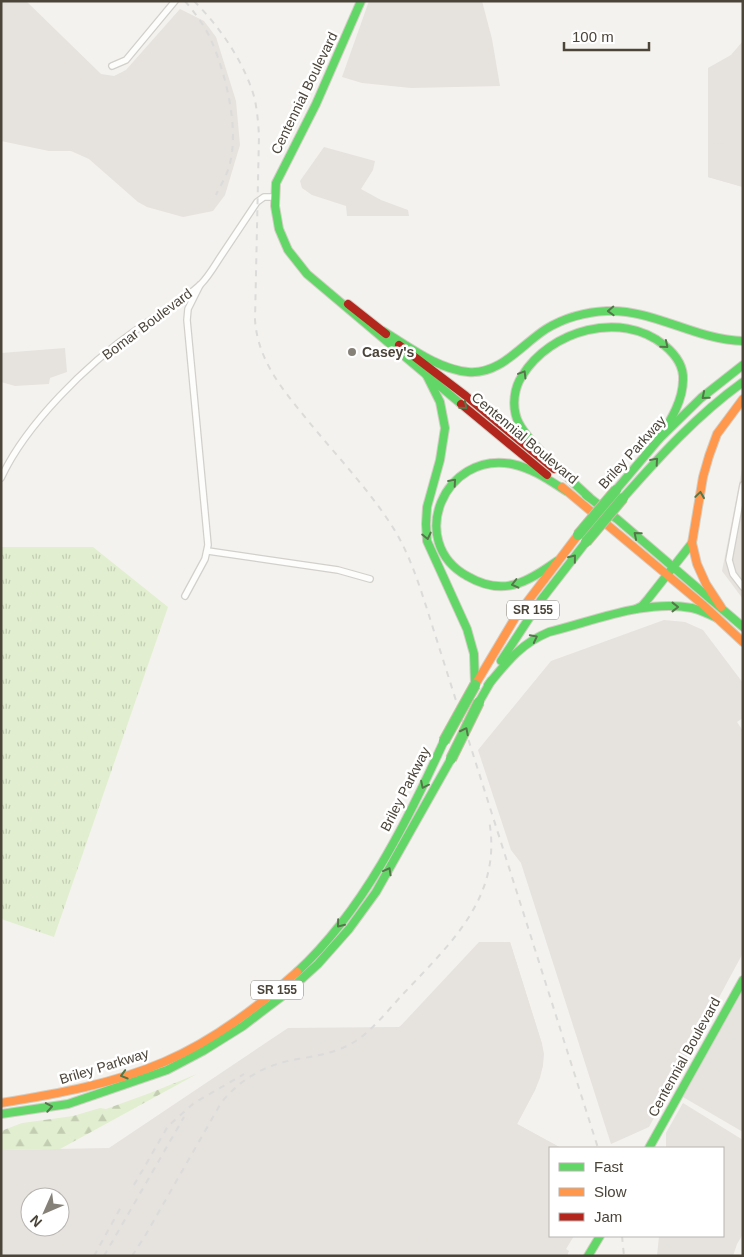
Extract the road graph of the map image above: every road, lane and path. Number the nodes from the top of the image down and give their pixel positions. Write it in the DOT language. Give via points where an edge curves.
graph roads {
  1 [pos="175,1"];
  2 [pos="361,1"];
  3 [pos="112,66"];
  4 [pos="274,197"];
  5 [pos="201,283"];
  6 [pos="333,296"];
  7 [pos="383,331"];
  8 [pos="743,341"];
  9 [pos="743,365"];
  10 [pos="426,374"];
  11 [pos="743,382"];
  12 [pos="743,399"];
  13 [pos="659,439"];
  14 [pos="1,478"];
  15 [pos="743,485"];
  16 [pos="566,491"];
  17 [pos="619,494"];
  18 [pos="589,497"];
  19 [pos="582,538"];
  20 [pos="692,543"];
  21 [pos="208,551"];
  22 [pos="557,560"];
  23 [pos="674,567"];
  24 [pos="667,575"];
  25 [pos="370,579"];
  26 [pos="743,587"];
  27 [pos="185,596"];
  28 [pos="721,607"];
  29 [pos="631,611"];
  30 [pos="717,618"];
  31 [pos="743,627"];
  32 [pos="743,642"];
  33 [pos="488,685"];
  34 [pos="475,686"];
  35 [pos="743,980"];
  36 [pos="1,1103"];
  37 [pos="1,1114"];
  38 [pos="650,1147"];
  39 [pos="599,1237"];
  40 [pos="588,1256"];
  1 -- 3 [label="street" via="126,60"];
  2 -- 4 [label="main road, Centennial Boulevard" via="320,97 279,176"];
  4 -- 5 [label="street, Bomar Boulevard" via="264,197 257,202"];
  4 -- 6 [label="main road, Centennial Boulevard" via="278,224 289,252 303,270"];
  5 -- 14 [label="street, Bomar Boulevard" via="173,307 122,340 75,382 28,433"];
  5 -- 21 [label="street" via="188,309 187,320"];
  6 -- 7 [label="main road, Centennial Boulevard"];
  6 -- 10 [label="main road, Centennial Boulevard"];
  8 -- 7 [label="main road, one-way" via="721,340 638,313 592,312 569,318 546,330 500,364 469,372 437,362"];
  7 -- 18 [label="main road, Centennial Boulevard"];
  9 -- 13 [label="main road, Briley Parkway / SR 155, one-way" via="701,398"];
  10 -- 16 [label="main road, Centennial Boulevard, one-way"];
  10 -- 34 [label="main road, one-way" via="443,411 445,427 426,512 427,540 467,629 474,654"];
  17 -- 11 [label="main road, Briley Parkway / SR 155, one-way" via="697,418"];
  20 -- 12 [label="main road, one-way" via="709,456 718,434"];
  13 -- 17 [label="main road, Briley Parkway / SR 155"];
  18 -- 13 [label="main road, one-way" via="517,422 514,408 517,387 525,370 539,354 569,335 603,327 655,337 674,353 683,372 676,409"];
  15 -- 26 [label="street" via="729,560 733,574"];
  22 -- 16 [label="main road, one-way" via="514,586 497,587 473,581 452,566 443,554 435,527 436,513 441,498 458,475 489,462 522,466"];
  16 -- 24 [label="main road, Centennial Boulevard"];
  17 -- 19 [label="main road, Briley Parkway / SR 155, bridge"];
  23 -- 18 [label="main road, Centennial Boulevard, one-way"];
  19 -- 22 [label="main road, Briley Parkway / SR 155"];
  33 -- 19 [label="main road, Briley Parkway / SR 155, one-way" via="521,628"];
  20 -- 23 [label="main road"];
  20 -- 28 [label="main road" via="706,584"];
  21 -- 25 [label="street" via="338,570"];
  21 -- 27 [label="street"];
  22 -- 34 [label="main road, Briley Parkway / SR 155" via="515,618"];
  23 -- 24 [label="main road"];
  23 -- 28 [label="main road, Centennial Boulevard"];
  24 -- 29 [label="main road" via="642,606"];
  24 -- 30 [label="main road, Centennial Boulevard"];
  28 -- 31 [label="main road, Centennial Boulevard"];
  29 -- 30 [label="main road, one-way" via="691,607"];
  33 -- 29 [label="main road, one-way" via="512,655 536,636"];
  30 -- 32 [label="main road, Centennial Boulevard"];
  37 -- 33 [label="main road, Briley Parkway / SR 155, one-way, bridge" via="68,1104 166,1070 243,1026 285,994 337,943 376,892"];
  34 -- 36 [label="main road, Briley Parkway / SR 155, one-way, bridge" via="419,795 354,906 310,959 278,990 199,1044 145,1069 60,1093"];
  35 -- 38 [label="main road, Centennial Boulevard"];
  39 -- 40 [label="main road"];
}
